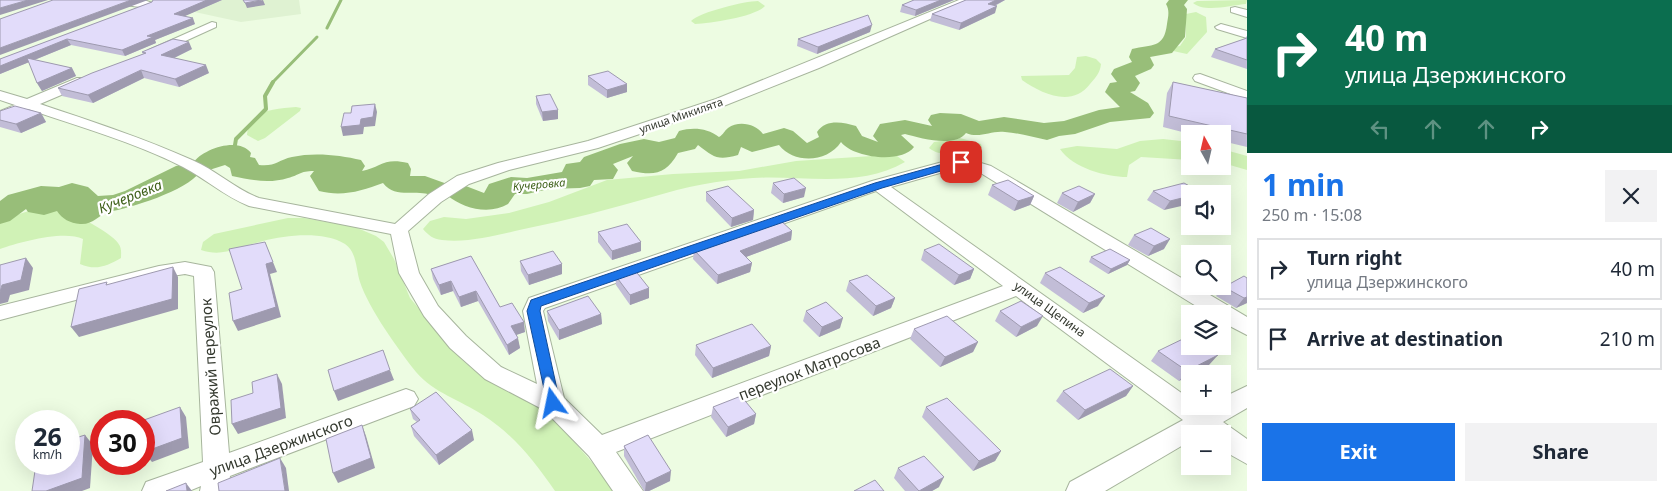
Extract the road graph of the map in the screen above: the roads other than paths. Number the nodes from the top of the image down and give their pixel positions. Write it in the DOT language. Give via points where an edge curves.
graph roads {
  1 [pos="122,0"];
  2 [pos="968,0"];
  3 [pos="150,4"];
  4 [pos="1235,10"];
  5 [pos="124,14"];
  6 [pos="1247,14"];
  7 [pos="212,25"];
  8 [pos="1221,27"];
  9 [pos="1247,35"];
  10 [pos="141,56"];
  11 [pos="97,74"];
  12 [pos="1200,78"];
  13 [pos="0,96"];
  14 [pos="1247,96"];
  15 [pos="28,104"];
  16 [pos="0,116"];
  17 [pos="878,185"];
  18 [pos="399,230"];
  19 [pos="1020,287"];
  20 [pos="0,313"];
  21 [pos="1247,327"];
  22 [pos="1247,396"];
  23 [pos="406,399"];
  24 [pos="553,403"];
  25 [pos="1208,425"];
  26 [pos="1220,425"];
  27 [pos="1231,442"];
  28 [pos="1181,445"];
  29 [pos="598,448"];
  30 [pos="1247,454"];
  31 [pos="216,480"];
  32 [pos="156,491"];
  33 [pos="629,491"];
  34 [pos="1080,491"];
  1 -- 3 [label="street"];
  2 -- 18 [label="street, улица Микилята" via="721,102 593,145 504,166 463,180 435,198"];
  3 -- 5 [label="street"];
  4 -- 6 [label="street"];
  7 -- 10 [label="street"];
  8 -- 9 [label="street"];
  11 -- 15 [label="street"];
  12 -- 14 [label="street"];
  13 -- 15 [label="street"];
  15 -- 16 [label="street"];
  15 -- 18 [label="street" via="113,133 189,164 239,196 256,202"];
  17 -- 19 [label="street, улица Щепина"];
  17 -- 21 [label="street" via="961,162 985,169"];
  17 -- 24 [label="street" via="536,303 533,311"];
  18 -- 24 [label="street" via="409,273 431,311 458,342 493,373"];
  19 -- 25 [label="street, улица Щепина"];
  19 -- 29 [label="street, переулок Матросова"];
  20 -- 31 [label="street, Овражий переулок" via="159,272 185,268 204,272"];
  22 -- 26 [label="street"];
  23 -- 31 [label="street, улица Дзержинского"];
  24 -- 29 [label="street"];
  27 -- 30 [label="street, улица Щепина"];
  28 -- 34 [label="street"];
  29 -- 33 [label="street"];
  31 -- 32 [label="street, улица Дзержинского"];
}
